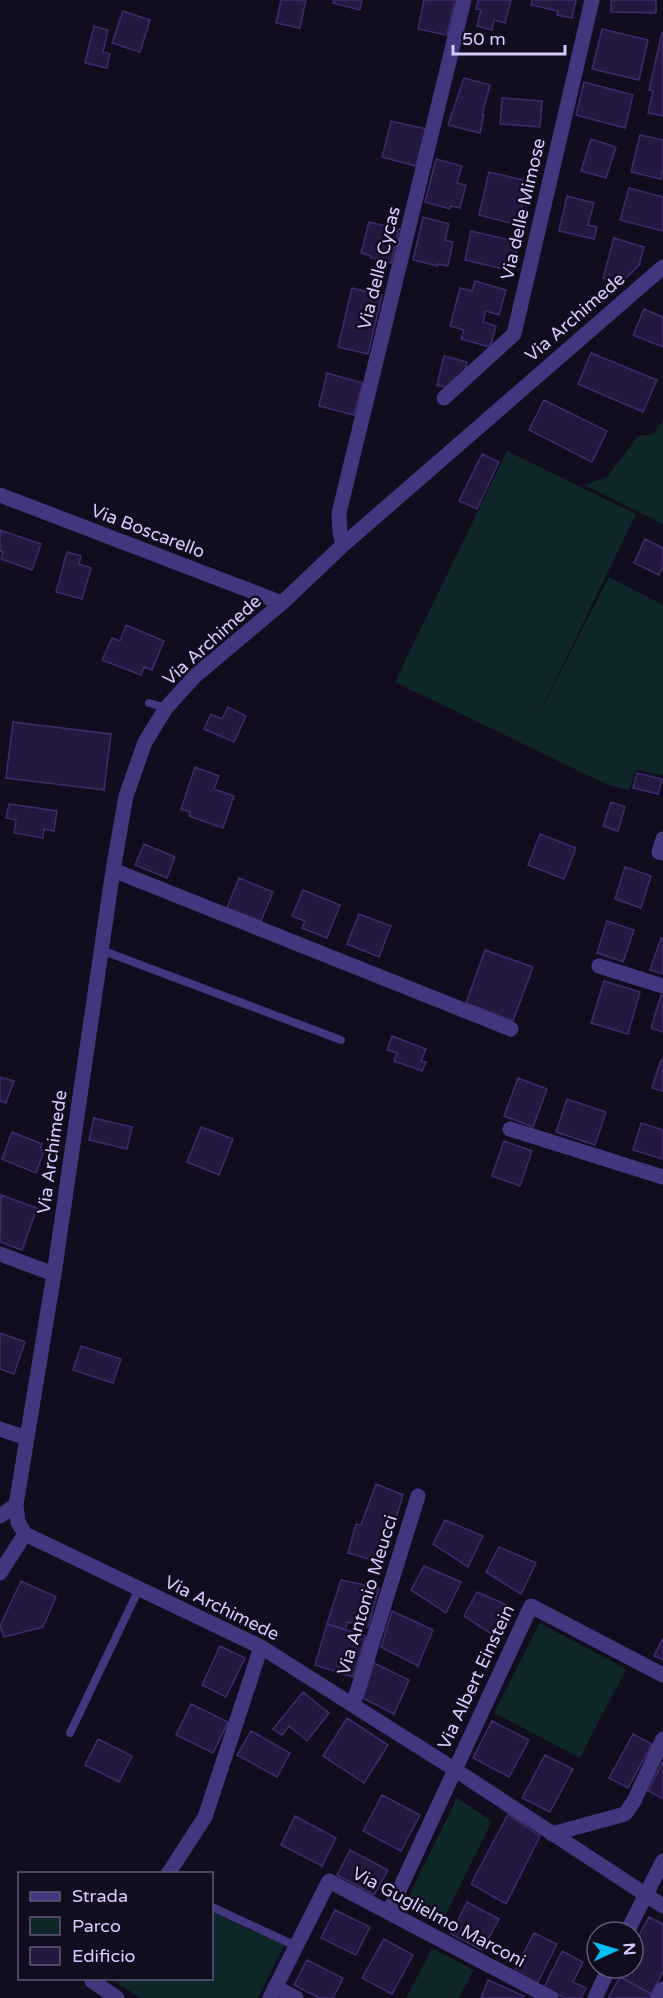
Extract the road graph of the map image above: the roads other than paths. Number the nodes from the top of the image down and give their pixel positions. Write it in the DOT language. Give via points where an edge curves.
graph roads {
  1 [pos="464,0"];
  2 [pos="592,0"];
  3 [pos="663,267"];
  4 [pos="444,398"];
  5 [pos="0,495"];
  6 [pos="343,545"];
  7 [pos="282,603"];
  8 [pos="149,703"];
  9 [pos="166,708"];
  10 [pos="663,839"];
  11 [pos="663,853"];
  12 [pos="113,870"];
  13 [pos="101,950"];
  14 [pos="599,966"];
  15 [pos="663,986"];
  16 [pos="511,1029"];
  17 [pos="341,1040"];
  18 [pos="510,1129"];
  19 [pos="663,1177"];
  20 [pos="0,1254"];
  21 [pos="54,1274"];
  22 [pos="0,1429"];
  23 [pos="27,1438"];
  24 [pos="418,1496"];
  25 [pos="16,1505"];
  26 [pos="0,1516"];
  27 [pos="25,1534"];
  28 [pos="0,1573"];
  29 [pos="139,1588"];
  30 [pos="261,1647"];
  31 [pos="663,1675"];
  32 [pos="353,1705"];
  33 [pos="70,1733"];
  34 [pos="663,1739"];
  35 [pos="454,1769"];
  36 [pos="552,1834"];
  37 [pos="663,1861"];
  38 [pos="169,1872"];
  39 [pos="646,1894"];
  40 [pos="213,1906"];
  41 [pos="663,1906"];
  42 [pos="389,1912"];
  43 [pos="633,1920"];
  44 [pos="296,1947"];
  45 [pos="93,1980"];
  46 [pos="603,1980"];
  47 [pos="663,1989"];
  48 [pos="272,1993"];
  49 [pos="117,1998"];
  50 [pos="296,1998"];
  51 [pos="551,1998"];
  52 [pos="594,1998"];
  53 [pos="658,1998"];
  1 -- 6 [label="street, Via delle Cycas" via="339,513"];
  2 -- 4 [label="street, Via delle Mimose" via="514,334"];
  3 -- 6 [label="street, Via Archimede"];
  5 -- 7 [label="street, Via Boscarello"];
  6 -- 7 [label="street, Via Archimede"];
  7 -- 9 [label="street, Via Archimede" via="195,676"];
  8 -- 9 [label="lane"];
  9 -- 12 [label="street, Via Archimede" via="145,742 132,777"];
  10 -- 11 [label="street" via="659,852"];
  12 -- 13 [label="street, Via Archimede"];
  12 -- 16 [label="street"];
  13 -- 17 [label="lane"];
  13 -- 21 [label="street, Via Archimede"];
  14 -- 15 [label="street"];
  18 -- 19 [label="street"];
  20 -- 21 [label="street"];
  21 -- 23 [label="street, Via Archimede"];
  22 -- 23 [label="street"];
  23 -- 25 [label="street, Via Archimede"];
  24 -- 32 [label="street, Via Antonio Meucci"];
  25 -- 26 [label="street"];
  25 -- 27 [label="street, Via Archimede" via="18,1522"];
  27 -- 28 [label="street"];
  27 -- 29 [label="street, Via Archimede"];
  29 -- 30 [label="street, Via Archimede"];
  29 -- 33 [label="lane"];
  30 -- 32 [label="street, Via Archimede"];
  30 -- 38 [label="street" via="205,1817"];
  31 -- 35 [label="street, Via Albert Einstein" via="531,1606"];
  32 -- 35 [label="street, Via Archimede"];
  34 -- 36 [label="street" via="625,1814"];
  35 -- 36 [label="street, Via Archimede"];
  35 -- 42 [label="street"];
  36 -- 39 [label="street, Via Archimede"];
  37 -- 39 [label="street"];
  39 -- 41 [label="street, Via Archimede"];
  39 -- 43 [label="street"];
  40 -- 44 [label="lane"];
  42 -- 44 [label="street, Via Guglielmo Marconi" via="329,1881"];
  42 -- 51 [label="street, Via Guglielmo Marconi"];
  44 -- 48 [label="street, Via Guglielmo Marconi"];
  45 -- 49 [label="street"];
  46 -- 52 [label="street"];
  47 -- 53 [label="street"];
  48 -- 50 [label="street"];
}
